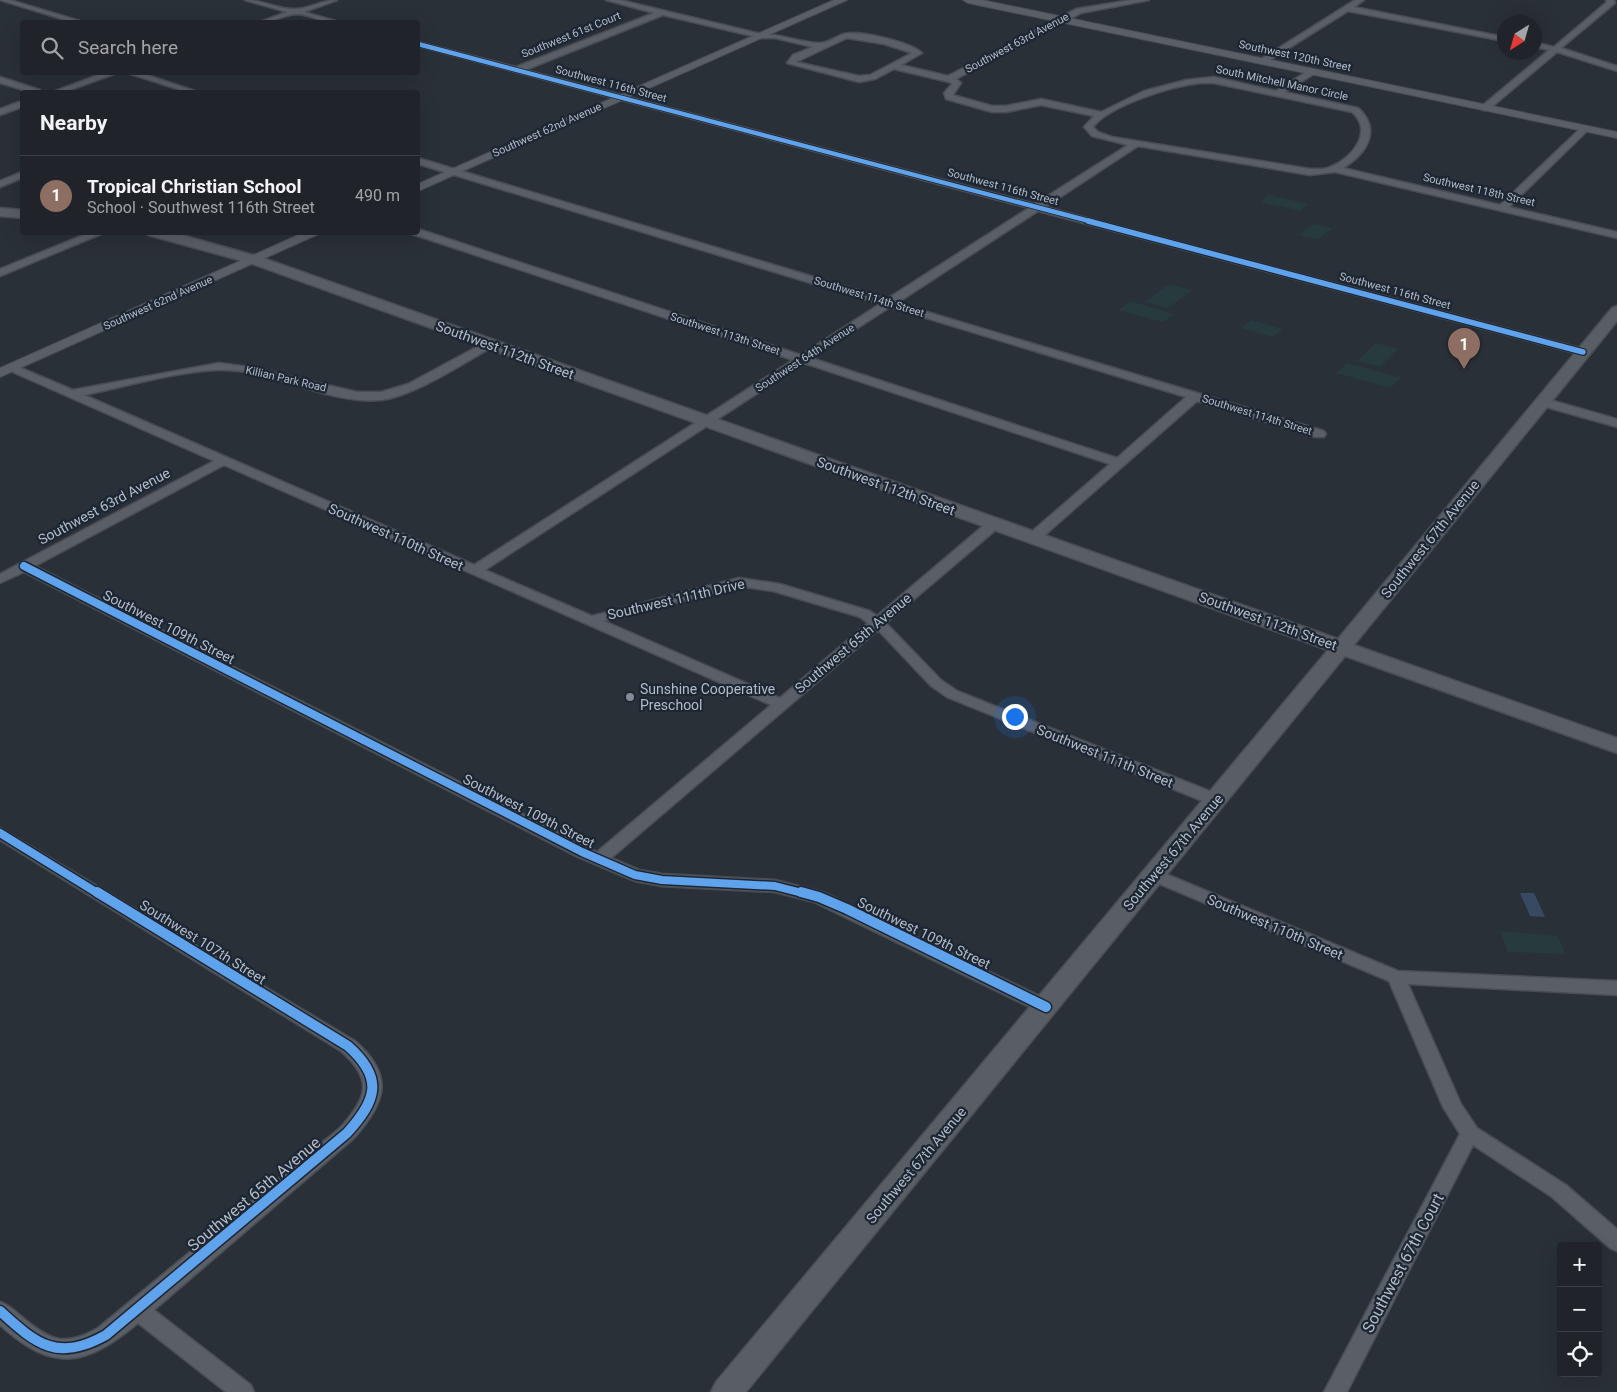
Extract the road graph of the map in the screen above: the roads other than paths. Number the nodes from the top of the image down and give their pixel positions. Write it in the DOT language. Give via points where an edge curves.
graph roads {
  1 [pos="2,0"];
  2 [pos="249,0"];
  3 [pos="333,0"];
  4 [pos="610,0"];
  5 [pos="842,0"];
  6 [pos="968,0"];
  7 [pos="1145,0"];
  8 [pos="1360,0"];
  9 [pos="1610,0"];
  10 [pos="1616,0"];
  11 [pos="1346,8"];
  12 [pos="296,12"];
  13 [pos="662,12"];
  14 [pos="72,20"];
  15 [pos="270,20"];
  16 [pos="327,20"];
  17 [pos="1062,20"];
  18 [pos="761,36"];
  19 [pos="1497,38"];
  20 [pos="420,45"];
  21 [pos="1542,46"];
  22 [pos="816,48"];
  23 [pos="1557,49"];
  24 [pos="1262,61"];
  25 [pos="894,66"];
  26 [pos="1617,69"];
  27 [pos="517,70"];
  28 [pos="1315,73"];
  29 [pos="107,75"];
  30 [pos="138,75"];
  31 [pos="949,79"];
  32 [pos="0,80"];
  33 [pos="31,90"];
  34 [pos="63,90"];
  35 [pos="187,90"];
  36 [pos="1283,93"];
  37 [pos="620,98"];
  38 [pos="20,105"];
  39 [pos="1485,108"];
  40 [pos="0,112"];
  41 [pos="1102,115"];
  42 [pos="1585,129"];
  43 [pos="1617,135"];
  44 [pos="1135,144"];
  45 [pos="420,162"];
  46 [pos="1336,169"];
  47 [pos="454,172"];
  48 [pos="20,176"];
  49 [pos="0,184"];
  50 [pos="420,187"];
  51 [pos="1036,207"];
  52 [pos="1502,208"];
  53 [pos="0,212"];
  54 [pos="20,214"];
  55 [pos="420,233"];
  56 [pos="94,235"];
  57 [pos="164,235"];
  58 [pos="310,235"];
  59 [pos="1617,235"];
  60 [pos="255,260"];
  61 [pos="0,273"];
  62 [pos="888,303"];
  63 [pos="1617,311"];
  64 [pos="490,344"];
  65 [pos="1583,352"];
  66 [pos="802,359"];
  67 [pos="6,370"];
  68 [pos="72,394"];
  69 [pos="1195,396"];
  70 [pos="1543,402"];
  71 [pos="706,422"];
  72 [pos="1617,423"];
  73 [pos="1320,434"];
  74 [pos="223,461"];
  75 [pos="1119,463"];
  76 [pos="994,524"];
  77 [pos="1033,538"];
  78 [pos="24,566"];
  79 [pos="474,571"];
  80 [pos="0,579"];
  81 [pos="589,621"];
  82 [pos="877,622"];
  83 [pos="1342,647"];
  84 [pos="781,704"];
  85 [pos="1617,746"];
  86 [pos="1216,800"];
  87 [pos="0,832"];
  88 [pos="598,860"];
  89 [pos="1154,875"];
  90 [pos="1396,977"];
  91 [pos="1617,988"];
  92 [pos="1046,1007"];
  93 [pos="374,1088"];
  94 [pos="1470,1133"];
  95 [pos="1617,1242"];
  96 [pos="138,1310"];
  97 [pos="0,1311"];
  98 [pos="243,1392"];
  99 [pos="727,1392"];
  100 [pos="1335,1392"];
  1 -- 14 [label="street"];
  2 -- 12 [label="street"];
  3 -- 12 [label="street"];
  4 -- 13 [label="street"];
  5 -- 18 [label="street, Southwest 62nd Avenue"];
  6 -- 17 [label="street, Southwest 120th Street"];
  7 -- 17 [label="street, Southwest 63rd Avenue" via="1089,8"];
  8 -- 11 [label="street"];
  9 -- 10 [label="street"];
  9 -- 23 [label="street" via="1611,3"];
  11 -- 19 [label="street"];
  11 -- 24 [label="street"];
  12 -- 15 [label="street"];
  12 -- 16 [label="street"];
  13 -- 18 [label="street"];
  13 -- 27 [label="street, Southwest 61st Court"];
  17 -- 24 [label="street, Southwest 120th Street"];
  17 -- 31 [label="street, Southwest 63rd Avenue"];
  18 -- 22 [label="street"];
  18 -- 37 [label="street, Southwest 62nd Avenue"];
  20 -- 27 [label="street, Southwest 116th Street"];
  21 -- 23 [label="street"];
  22 -- 25 [label="street" via="850,36 918,52"];
  22 -- 25 [label="street" via="791,63 859,79 872,77"];
  23 -- 26 [label="street"];
  23 -- 39 [label="street"];
  24 -- 28 [label="street, Southwest 120th Street"];
  25 -- 31 [label="street"];
  27 -- 37 [label="street, Southwest 116th Street"];
  28 -- 36 [label="street"];
  28 -- 39 [label="street, Southwest 120th Street"];
  29 -- 34 [label="street"];
  30 -- 35 [label="street"];
  31 -- 41 [label="street" via="957,84 948,93 950,97 974,105 1006,109 1041,102"];
  32 -- 33 [label="street"];
  36 -- 41 [label="street, South Mitchell Manor Circle" via="1222,80 1195,80 1146,92"];
  36 -- 46 [label="street, South Mitchell Manor Circle" via="1354,110 1362,117 1368,129 1363,145"];
  37 -- 47 [label="street, Southwest 62nd Avenue"];
  37 -- 51 [label="street, Southwest 116th Street"];
  38 -- 40 [label="street"];
  39 -- 42 [label="street, Southwest 120th Street"];
  41 -- 44 [label="street" via="1089,125 1090,131"];
  42 -- 43 [label="street, Southwest 120th Street"];
  42 -- 52 [label="street"];
  44 -- 46 [label="street" via="1300,172"];
  44 -- 51 [label="street, Southwest 64th Avenue"];
  45 -- 47 [label="street, Southwest 114th Street"];
  46 -- 52 [label="street, Southwest 118th Street"];
  47 -- 50 [label="street, Southwest 62nd Avenue"];
  47 -- 62 [label="street, Southwest 114th Street"];
  48 -- 49 [label="street"];
  51 -- 62 [label="street, Southwest 64th Avenue"];
  51 -- 65 [label="street, Southwest 116th Street"];
  52 -- 59 [label="street, Southwest 118th Street"];
  53 -- 54 [label="main road"];
  55 -- 66 [label="street, Southwest 113th Street"];
  56 -- 61 [label="street"];
  57 -- 60 [label="main road, Southwest 112th Street"];
  58 -- 60 [label="street, Southwest 62nd Avenue"];
  60 -- 64 [label="main road, Southwest 112th Street"];
  60 -- 67 [label="street, Southwest 62nd Avenue"];
  62 -- 66 [label="street, Southwest 64th Avenue"];
  62 -- 69 [label="street, Southwest 114th Street"];
  63 -- 65 [label="main road, Southwest 67th Avenue"];
  64 -- 68 [label="street, Killian Park Road" via="412,386 382,396 357,396 219,366"];
  64 -- 71 [label="main road, Southwest 112th Street"];
  65 -- 70 [label="main road, Southwest 67th Avenue"];
  66 -- 71 [label="street, Southwest 64th Avenue"];
  66 -- 75 [label="street, Southwest 113th Street"];
  67 -- 68 [label="street, Southwest 110th Street"];
  68 -- 74 [label="street, Southwest 110th Street"];
  69 -- 73 [label="street, Southwest 114th Street"];
  69 -- 75 [label="street"];
  70 -- 72 [label="street"];
  70 -- 83 [label="main road, Southwest 67th Avenue"];
  71 -- 76 [label="main road, Southwest 112th Street"];
  71 -- 79 [label="street, Southwest 64th Avenue"];
  74 -- 78 [label="street, Southwest 63rd Avenue"];
  74 -- 79 [label="street, Southwest 110th Street"];
  75 -- 77 [label="street"];
  76 -- 77 [label="main road, Southwest 112th Street"];
  76 -- 82 [label="street, Southwest 65th Avenue"];
  77 -- 83 [label="main road, Southwest 112th Street"];
  78 -- 80 [label="street, Southwest 63rd Avenue"];
  78 -- 88 [label="street, Southwest 109th Street"];
  79 -- 81 [label="street, Southwest 110th Street"];
  81 -- 82 [label="street, Southwest 111th Drive" via="730,584 750,582 865,614"];
  81 -- 84 [label="street, Southwest 110th Street"];
  82 -- 84 [label="street, Southwest 65th Avenue"];
  82 -- 86 [label="street, Southwest 111th Street" via="928,676 952,694"];
  83 -- 85 [label="main road, Southwest 112th Street"];
  83 -- 86 [label="main road, Southwest 67th Avenue"];
  84 -- 88 [label="street, Southwest 65th Avenue"];
  86 -- 89 [label="main road, Southwest 67th Avenue"];
  87 -- 93 [label="street, Southwest 107th Street" via="348,1046 370,1068"];
  88 -- 92 [label="street, Southwest 109th Street" via="651,878 775,886 826,900"];
  89 -- 90 [label="street, Southwest 110th Street"];
  89 -- 92 [label="main road, Southwest 67th Avenue"];
  90 -- 91 [label="street"];
  90 -- 94 [label="street" via="1453,1107"];
  92 -- 99 [label="main road, Southwest 67th Avenue"];
  93 -- 96 [label="street, Southwest 65th Avenue" via="365,1112 347,1133"];
  94 -- 95 [label="street" via="1559,1191"];
  94 -- 100 [label="street, Southwest 67th Court"];
  96 -- 97 [label="street, Southwest 65th Avenue" via="120,1325 73,1350 56,1350 42,1344"];
  96 -- 98 [label="street"];
}
